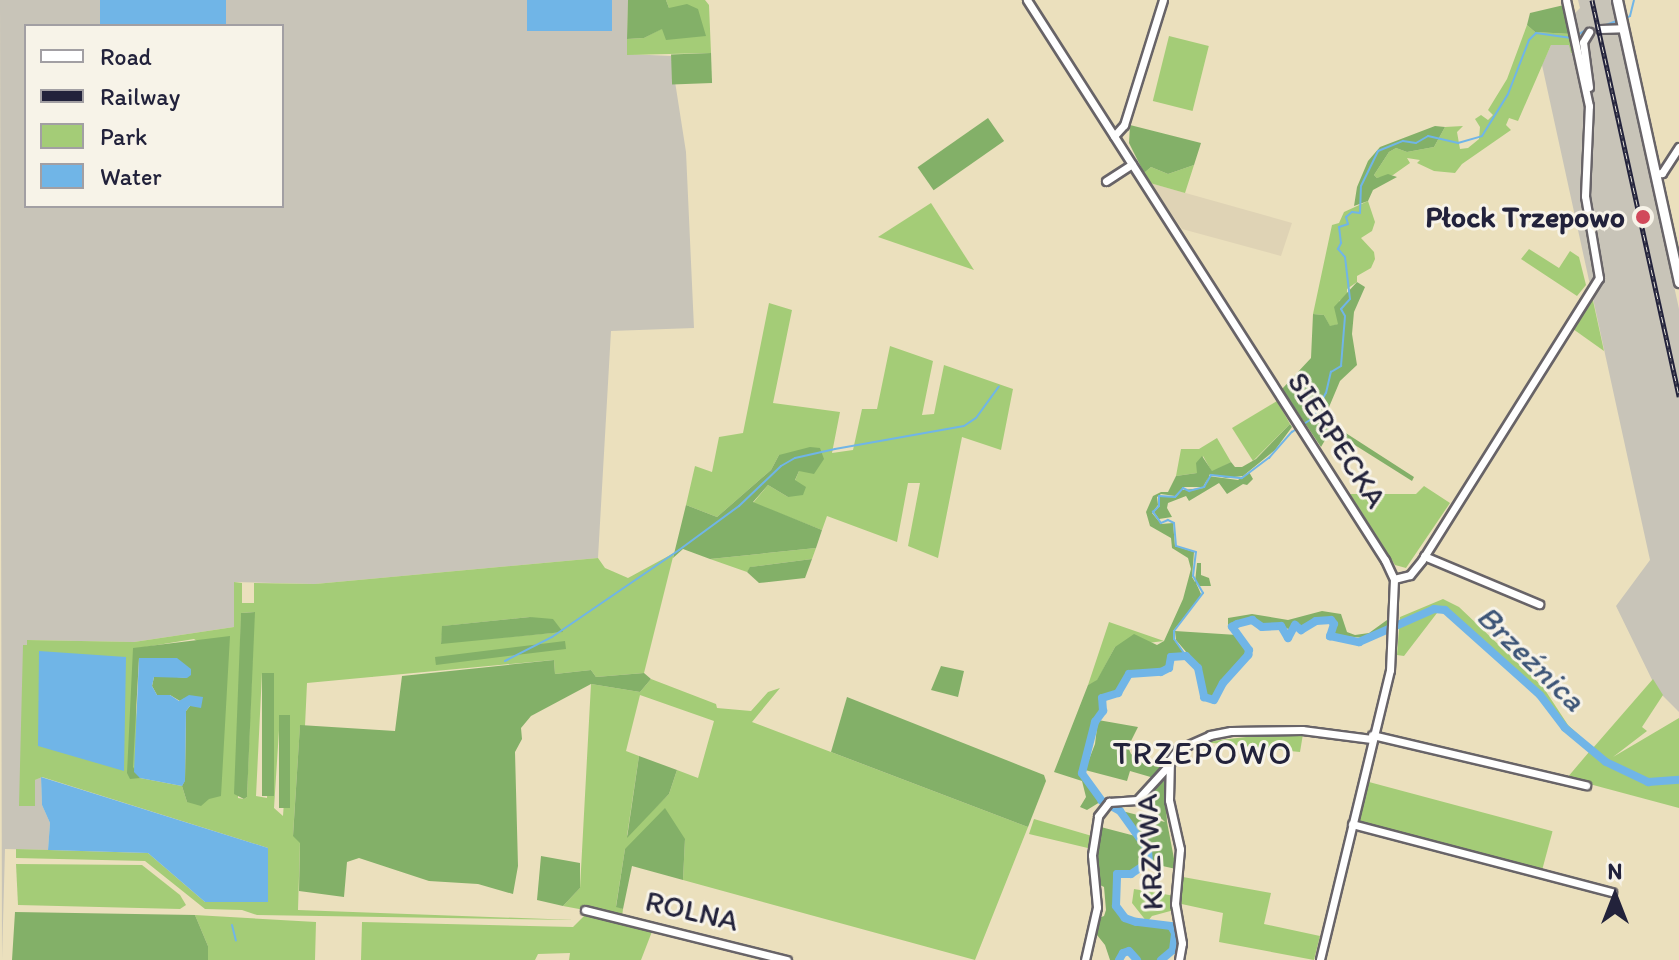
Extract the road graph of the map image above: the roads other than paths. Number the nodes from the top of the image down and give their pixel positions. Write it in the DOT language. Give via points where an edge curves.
graph roads {
  1 [pos="1027,0"];
  2 [pos="1163,0"];
  3 [pos="1566,0"];
  4 [pos="1617,0"];
  5 [pos="1622,27"];
  6 [pos="1600,29"];
  7 [pos="1589,32"];
  8 [pos="1585,89"];
  9 [pos="1114,136"];
  10 [pos="1679,147"];
  11 [pos="1132,164"];
  12 [pos="1655,174"];
  13 [pos="1106,181"];
  14 [pos="1679,282"];
  15 [pos="1424,556"];
  16 [pos="1394,579"];
  17 [pos="1539,604"];
  18 [pos="1372,737"];
  19 [pos="1170,764"];
  20 [pos="1586,785"];
  21 [pos="1352,824"];
  22 [pos="1612,892"];
  23 [pos="585,910"];
  24 [pos="787,960"];
  25 [pos="1085,960"];
  26 [pos="1179,960"];
  27 [pos="1320,960"];
  1 -- 9 [label="street, SIERPECKA"];
  2 -- 9 [label="street" via="1124,125"];
  3 -- 8 [label="street"];
  4 -- 5 [label="main road"];
  5 -- 6 [label="street"];
  5 -- 12 [label="main road"];
  7 -- 8 [label="street" via="1583,38 1589,85"];
  8 -- 15 [label="street" via="1585,196 1599,278"];
  9 -- 11 [label="street, SIERPECKA"];
  10 -- 12 [label="street" via="1662,173"];
  11 -- 13 [label="street"];
  11 -- 16 [label="street, SIERPECKA"];
  12 -- 14 [label="main road"];
  15 -- 16 [label="street" via="1410,575"];
  15 -- 17 [label="street"];
  16 -- 18 [label="street" via="1388,682"];
  18 -- 19 [label="street, KRZYWA" via="1302,730 1231,731 1185,744"];
  18 -- 20 [label="street, KRZYWA"];
  18 -- 21 [label="street"];
  19 -- 25 [label="street" via="1137,800 1106,805 1094,828 1097,907"];
  19 -- 26 [label="street, KRZYWA" via="1169,800 1180,849 1175,904 1182,943"];
  21 -- 22 [label="street"];
  21 -- 27 [label="street"];
  23 -- 24 [label="street, ROLNA"];
}
